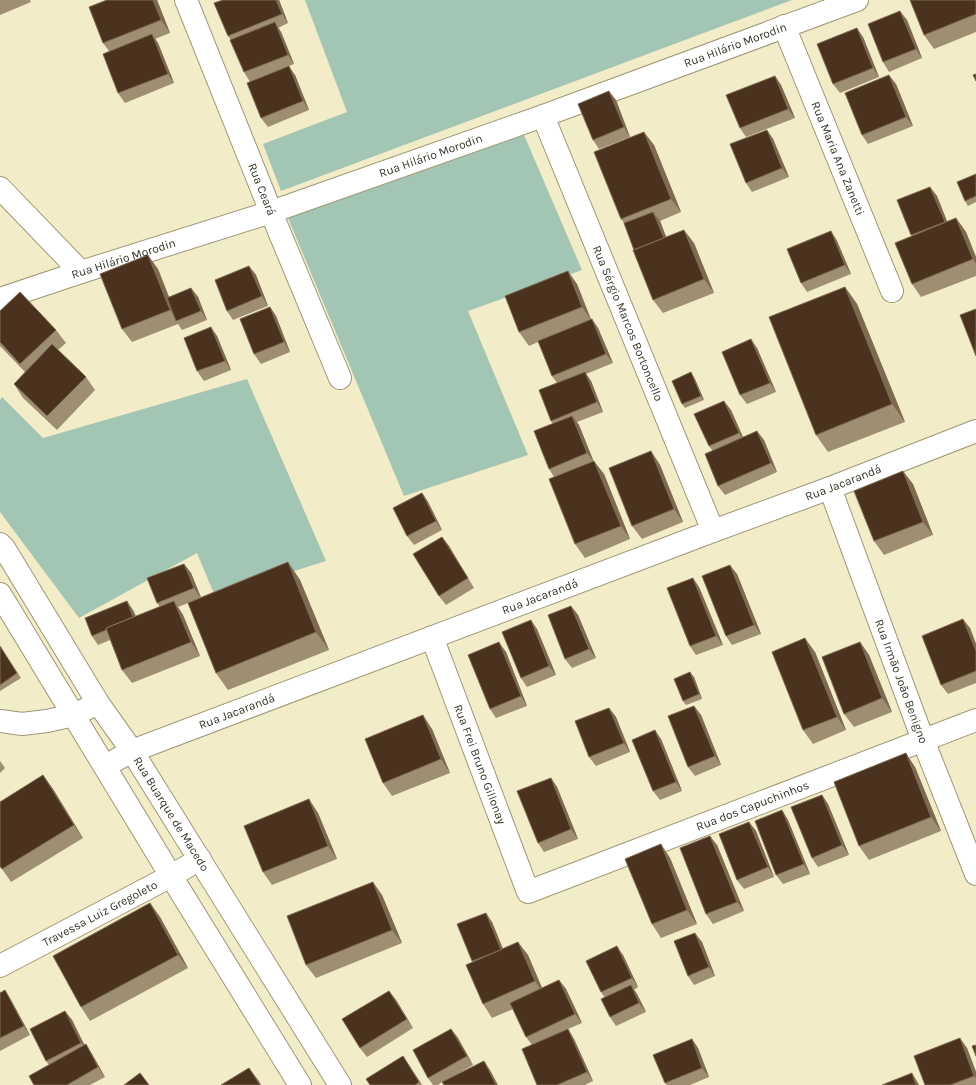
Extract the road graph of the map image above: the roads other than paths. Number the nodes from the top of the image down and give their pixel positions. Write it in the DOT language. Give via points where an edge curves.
graph roads {
  1 [pos="186,0"];
  2 [pos="857,0"];
  3 [pos="784,26"];
  4 [pos="543,116"];
  5 [pos="0,188"];
  6 [pos="271,212"];
  7 [pos="81,272"];
  8 [pos="892,291"];
  9 [pos="0,298"];
  10 [pos="340,378"];
  11 [pos="976,431"];
  12 [pos="830,488"];
  13 [pos="714,531"];
  14 [pos="0,544"];
  15 [pos="17,571"];
  16 [pos="0,584"];
  17 [pos="0,594"];
  18 [pos="432,637"];
  19 [pos="98,702"];
  20 [pos="74,715"];
  21 [pos="976,720"];
  22 [pos="0,721"];
  23 [pos="923,740"];
  24 [pos="132,751"];
  25 [pos="105,766"];
  26 [pos="200,859"];
  27 [pos="976,874"];
  28 [pos="171,876"];
  29 [pos="528,892"];
  30 [pos="0,966"];
  31 [pos="300,1085"];
  32 [pos="340,1085"];
  1 -- 6 [label="street, Rua Ceará"];
  2 -- 3 [label="street, Rua Hilário Morodin"];
  3 -- 4 [label="street, Rua Hilário Morodin"];
  3 -- 8 [label="street, Rua Maria Ana Zanetti"];
  4 -- 6 [label="street, Rua Hilário Morodin"];
  4 -- 13 [label="street, Rua Sérgio Marcos Bortoncello"];
  5 -- 7 [label="street"];
  6 -- 7 [label="street, Rua Hilário Morodin"];
  6 -- 10 [label="street, Rua Ceará"];
  7 -- 9 [label="street, Rua Hilário Morodin"];
  11 -- 12 [label="street, Rua Jacarandá"];
  12 -- 13 [label="street, Rua Jacarandá"];
  12 -- 23 [label="street, Rua Irmão João Benigno"];
  13 -- 18 [label="street, Rua Jacarandá"];
  14 -- 15 [label="street, Rua Buarque de Macedo"];
  15 -- 16 [label="street"];
  15 -- 19 [label="street, Rua Buarque de Macedo"];
  17 -- 20 [label="street"];
  18 -- 24 [label="street, Rua Jacarandá"];
  18 -- 29 [label="street, Rua Frei Bruno Gillonay"];
  19 -- 20 [label="street"];
  19 -- 24 [label="street, Rua Buarque de Macedo"];
  20 -- 22 [label="street" via="22,724"];
  20 -- 25 [label="street"];
  21 -- 23 [label="street, Rua dos Capuchinhos"];
  23 -- 27 [label="street, Rua Irmão João Benigno"];
  23 -- 29 [label="street, Rua dos Capuchinhos"];
  24 -- 25 [label="street, Rua Jacarandá"];
  24 -- 26 [label="street, Rua Buarque de Macedo"];
  25 -- 28 [label="street"];
  26 -- 28 [label="street, Travessa Luiz Gregoleto"];
  26 -- 32 [label="street, Rua Buarque de Macedo"];
  28 -- 30 [label="street, Travessa Luiz Gregoleto"];
  28 -- 31 [label="street"];
}
